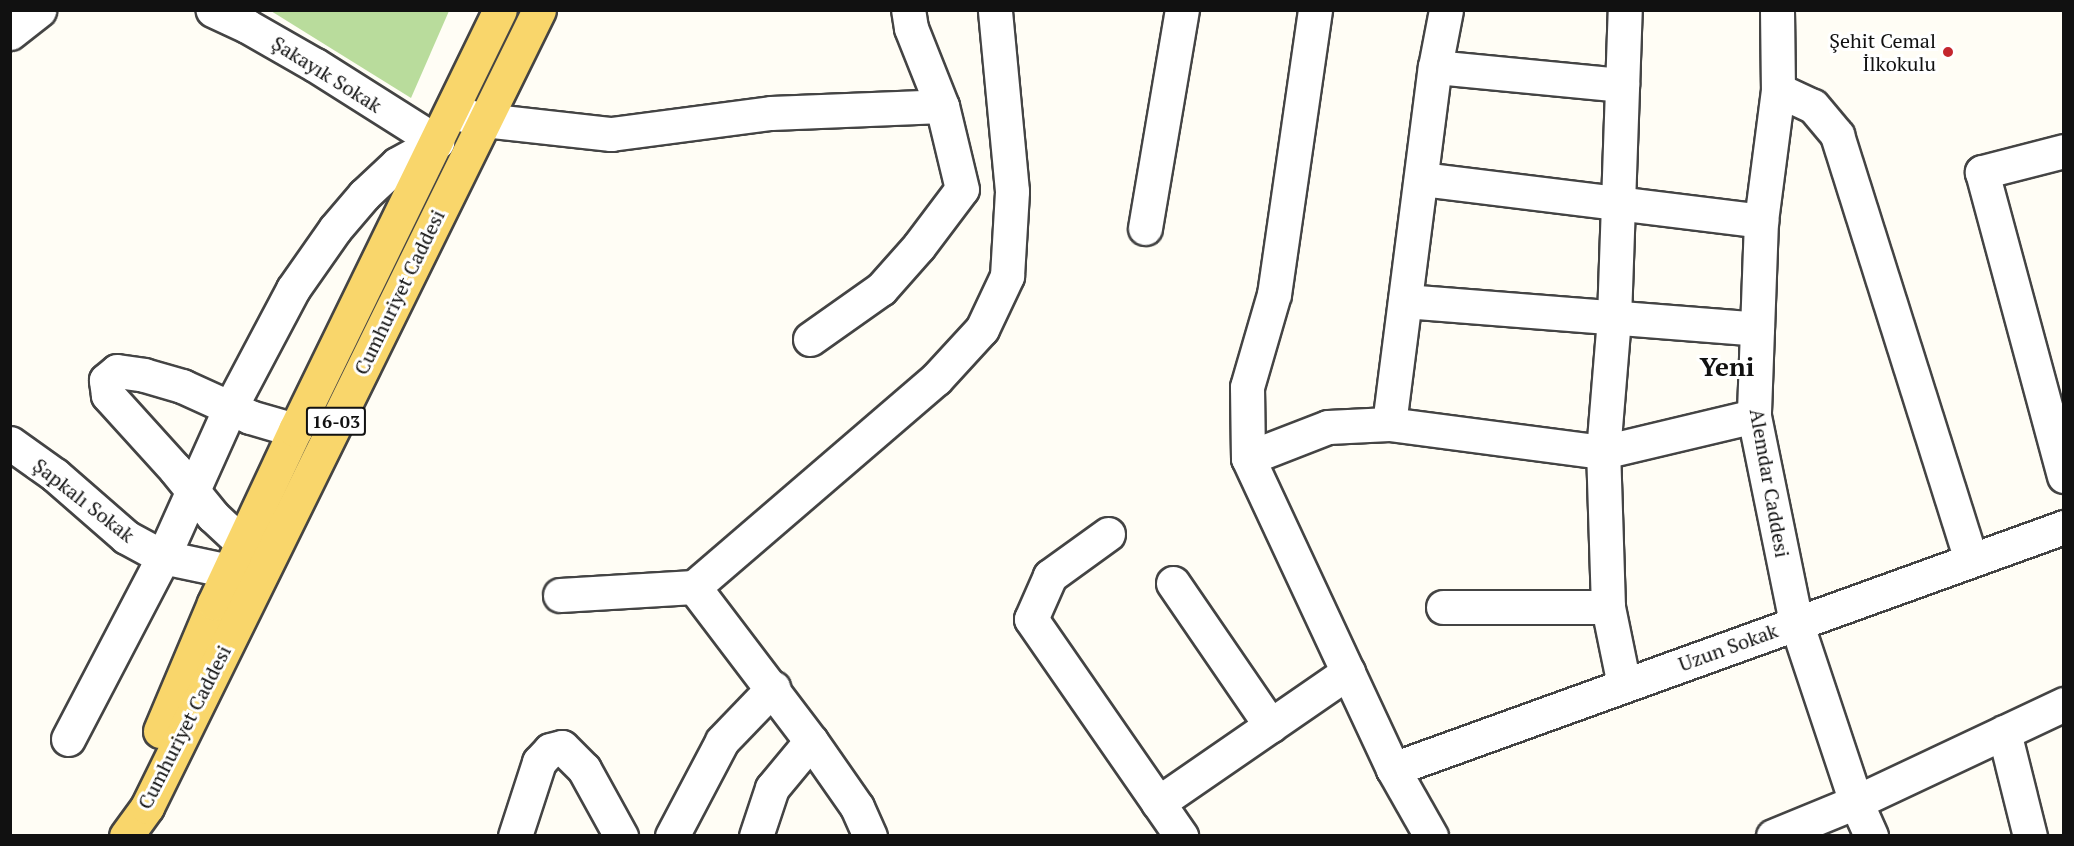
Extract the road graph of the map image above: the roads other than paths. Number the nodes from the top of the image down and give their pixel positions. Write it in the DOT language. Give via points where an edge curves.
graph roads {
  1 [pos="213,10"];
  2 [pos="500,10"];
  3 [pos="539,10"];
  4 [pos="908,10"];
  5 [pos="995,10"];
  6 [pos="1182,10"];
  7 [pos="1315,10"];
  8 [pos="1446,10"];
  9 [pos="1625,10"];
  10 [pos="1777,10"];
  11 [pos="1435,68"];
  12 [pos="1622,85"];
  13 [pos="1779,90"];
  14 [pos="942,106"];
  15 [pos="452,112"];
  16 [pos="484,120"];
  17 [pos="437,142"];
  18 [pos="2064,151"];
  19 [pos="1421,180"];
  20 [pos="962,189"];
  21 [pos="1012,191"];
  22 [pos="1617,204"];
  23 [pos="1761,221"];
  24 [pos="1145,228"];
  25 [pos="1405,301"];
  26 [pos="1614,318"];
  27 [pos="1757,329"];
  28 [pos="810,339"];
  29 [pos="230,408"];
  30 [pos="1754,416"];
  31 [pos="1389,424"];
  32 [pos="295,430"];
  33 [pos="10,443"];
  34 [pos="1604,452"];
  35 [pos="1248,459"];
  36 [pos="2064,476"];
  37 [pos="193,491"];
  38 [pos="2064,527"];
  39 [pos="1108,534"];
  40 [pos="163,557"];
  41 [pos="236,557"];
  42 [pos="1971,560"];
  43 [pos="1173,584"];
  44 [pos="694,588"];
  45 [pos="560,594"];
  46 [pos="1443,607"];
  47 [pos="1608,608"];
  48 [pos="1796,622"];
  49 [pos="1348,672"];
  50 [pos="1624,685"];
  51 [pos="773,688"];
  52 [pos="2064,704"];
  53 [pos="1271,726"];
  54 [pos="2004,732"];
  55 [pos="68,739"];
  56 [pos="811,741"];
  57 [pos="1393,769"];
  58 [pos="1856,802"];
  59 [pos="1158,803"];
  60 [pos="860,826"];
  61 [pos="131,833"];
  62 [pos="515,836"];
  63 [pos="621,836"];
  64 [pos="672,836"];
  65 [pos="756,836"];
  66 [pos="1180,836"];
  67 [pos="1431,836"];
  68 [pos="1773,836"];
  69 [pos="1871,836"];
  70 [pos="2030,836"];
  1 -- 17 [label="street, Şakayık Sokak" via="305,59"];
  2 -- 15 [label="main road, Cumhuriyet Caddesi / 16-03"];
  3 -- 16 [label="main road, Cumhuriyet Caddesi / 16-03"];
  4 -- 14 [label="street" via="911,28"];
  5 -- 21 [label="street"];
  6 -- 24 [label="street"];
  7 -- 35 [label="street" via="1274,294 1247,387"];
  8 -- 11 [label="street"];
  9 -- 12 [label="street"];
  10 -- 13 [label="street, Alemdar Caddesi"];
  11 -- 12 [label="street"];
  11 -- 19 [label="street"];
  12 -- 22 [label="street"];
  13 -- 23 [label="street, Alemdar Caddesi"];
  13 -- 42 [label="street" via="1813,106 1837,135"];
  14 -- 16 [label="street" via="771,113 611,134"];
  14 -- 20 [label="street"];
  15 -- 16 [label="street"];
  15 -- 17 [label="main road, Cumhuriyet Caddesi / 16-03"];
  16 -- 61 [label="main road, Cumhuriyet Caddesi / 16-03"];
  17 -- 29 [label="street" via="397,164 335,229 293,289"];
  17 -- 32 [label="main road, Cumhuriyet Caddesi / 16-03"];
  18 -- 36 [label="street" via="1982,172"];
  19 -- 22 [label="street"];
  19 -- 25 [label="street"];
  20 -- 21 [label="street"];
  20 -- 28 [label="street" via="881,289"];
  21 -- 44 [label="street" via="1007,276 982,329 936,379"];
  22 -- 23 [label="street"];
  22 -- 26 [label="street"];
  23 -- 27 [label="street, Alemdar Caddesi"];
  25 -- 26 [label="street"];
  25 -- 31 [label="street"];
  26 -- 27 [label="street"];
  26 -- 34 [label="street"];
  27 -- 30 [label="street, Alemdar Caddesi"];
  29 -- 32 [label="street"];
  29 -- 37 [label="street"];
  29 -- 37 [label="street" via="182,386 144,375 117,371 106,380 108,396"];
  30 -- 34 [label="street"];
  30 -- 48 [label="street, Alemdar Caddesi"];
  31 -- 34 [label="street"];
  31 -- 35 [label="street" via="1328,427"];
  32 -- 41 [label="main road, Cumhuriyet Caddesi / 16-03"];
  33 -- 40 [label="street, Şapkalı Sokak" via="56,475 126,537"];
  34 -- 47 [label="street"];
  35 -- 49 [label="street"];
  37 -- 40 [label="street"];
  37 -- 41 [label="street" via="213,516"];
  38 -- 42 [label="street, Uzun Sokak"];
  39 -- 59 [label="street" via="1050,576 1031,619"];
  40 -- 41 [label="street, Şapkalı Sokak"];
  40 -- 55 [label="street"];
  41 -- 61 [label="main road, Cumhuriyet Caddesi / 16-03" via="134,792"];
  42 -- 48 [label="street, Uzun Sokak"];
  43 -- 53 [label="street"];
  44 -- 45 [label="street"];
  44 -- 51 [label="street"];
  46 -- 47 [label="street"];
  47 -- 50 [label="street"];
  48 -- 50 [label="street, Uzun Sokak"];
  48 -- 58 [label="street, Alemdar Caddesi"];
  49 -- 53 [label="street"];
  49 -- 57 [label="street"];
  50 -- 57 [label="street, Uzun Sokak"];
  51 -- 56 [label="street"];
  51 -- 64 [label="street" via="722,741"];
  52 -- 54 [label="street"];
  53 -- 59 [label="street"];
  54 -- 58 [label="street"];
  54 -- 70 [label="street"];
  56 -- 60 [label="street"];
  56 -- 65 [label="street" via="772,788"];
  57 -- 67 [label="street"];
  58 -- 68 [label="street"];
  58 -- 69 [label="street, Alemdar Caddesi"];
  59 -- 66 [label="street"];
  62 -- 63 [label="street" via="539,762 550,750 562,747 584,770"];
}
